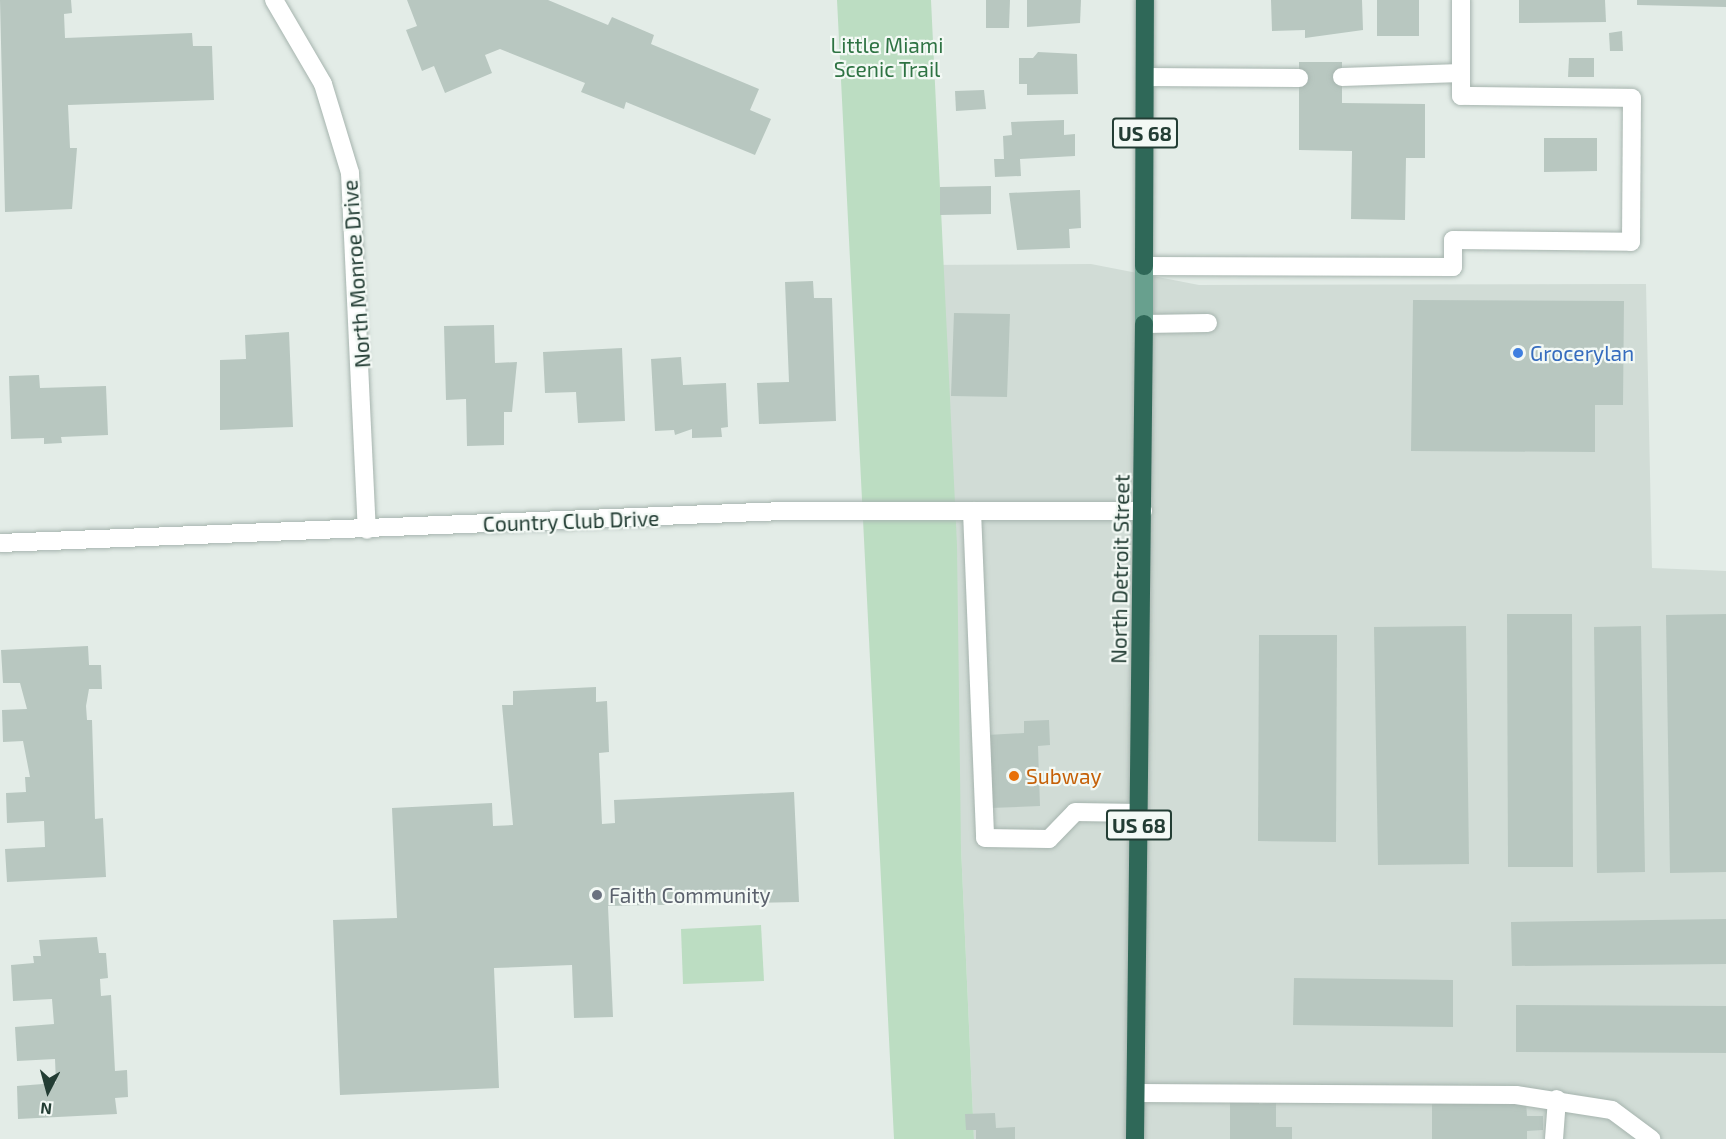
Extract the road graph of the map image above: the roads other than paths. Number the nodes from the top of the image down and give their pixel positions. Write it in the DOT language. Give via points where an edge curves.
graph roads {
  1 [pos="274,0"];
  2 [pos="1145,0"];
  3 [pos="1461,0"];
  4 [pos="1461,73"];
  5 [pos="1145,77"];
  6 [pos="1342,77"];
  7 [pos="1299,78"];
  8 [pos="1144,266"];
  9 [pos="1208,323"];
  10 [pos="1144,324"];
  11 [pos="972,511"];
  12 [pos="1143,511"];
  13 [pos="367,530"];
  14 [pos="0,543"];
  15 [pos="1139,813"];
  16 [pos="1136,1093"];
  17 [pos="1557,1099"];
  18 [pos="1136,1139"];
  19 [pos="1554,1139"];
  20 [pos="1651,1139"];
  1 -- 13 [label="street, North Monroe Drive" via="323,84 350,173"];
  2 -- 5 [label="highway, North Detroit Street / US 68"];
  3 -- 4 [label="street"];
  4 -- 6 [label="street"];
  4 -- 8 [label="street" via="1461,96 1632,98 1631,243 1453,240 1453,267"];
  5 -- 7 [label="street"];
  5 -- 8 [label="highway, North Detroit Street / US 68"];
  8 -- 10 [label="main road, North Detroit Street / US 68"];
  9 -- 10 [label="street"];
  10 -- 12 [label="highway, North Detroit Street / US 68"];
  11 -- 12 [label="street, Country Club Drive"];
  11 -- 13 [label="street, Country Club Drive" via="783,511"];
  11 -- 15 [label="street" via="985,838 1049,839 1075,812"];
  12 -- 15 [label="highway, North Detroit Street / US 68"];
  13 -- 14 [label="street, Country Club Drive"];
  15 -- 16 [label="highway, North Detroit Street / US 68"];
  16 -- 17 [label="street"];
  16 -- 18 [label="highway, North Detroit Street / US 68"];
  17 -- 19 [label="street"];
  17 -- 20 [label="street" via="1612,1110"];
}
